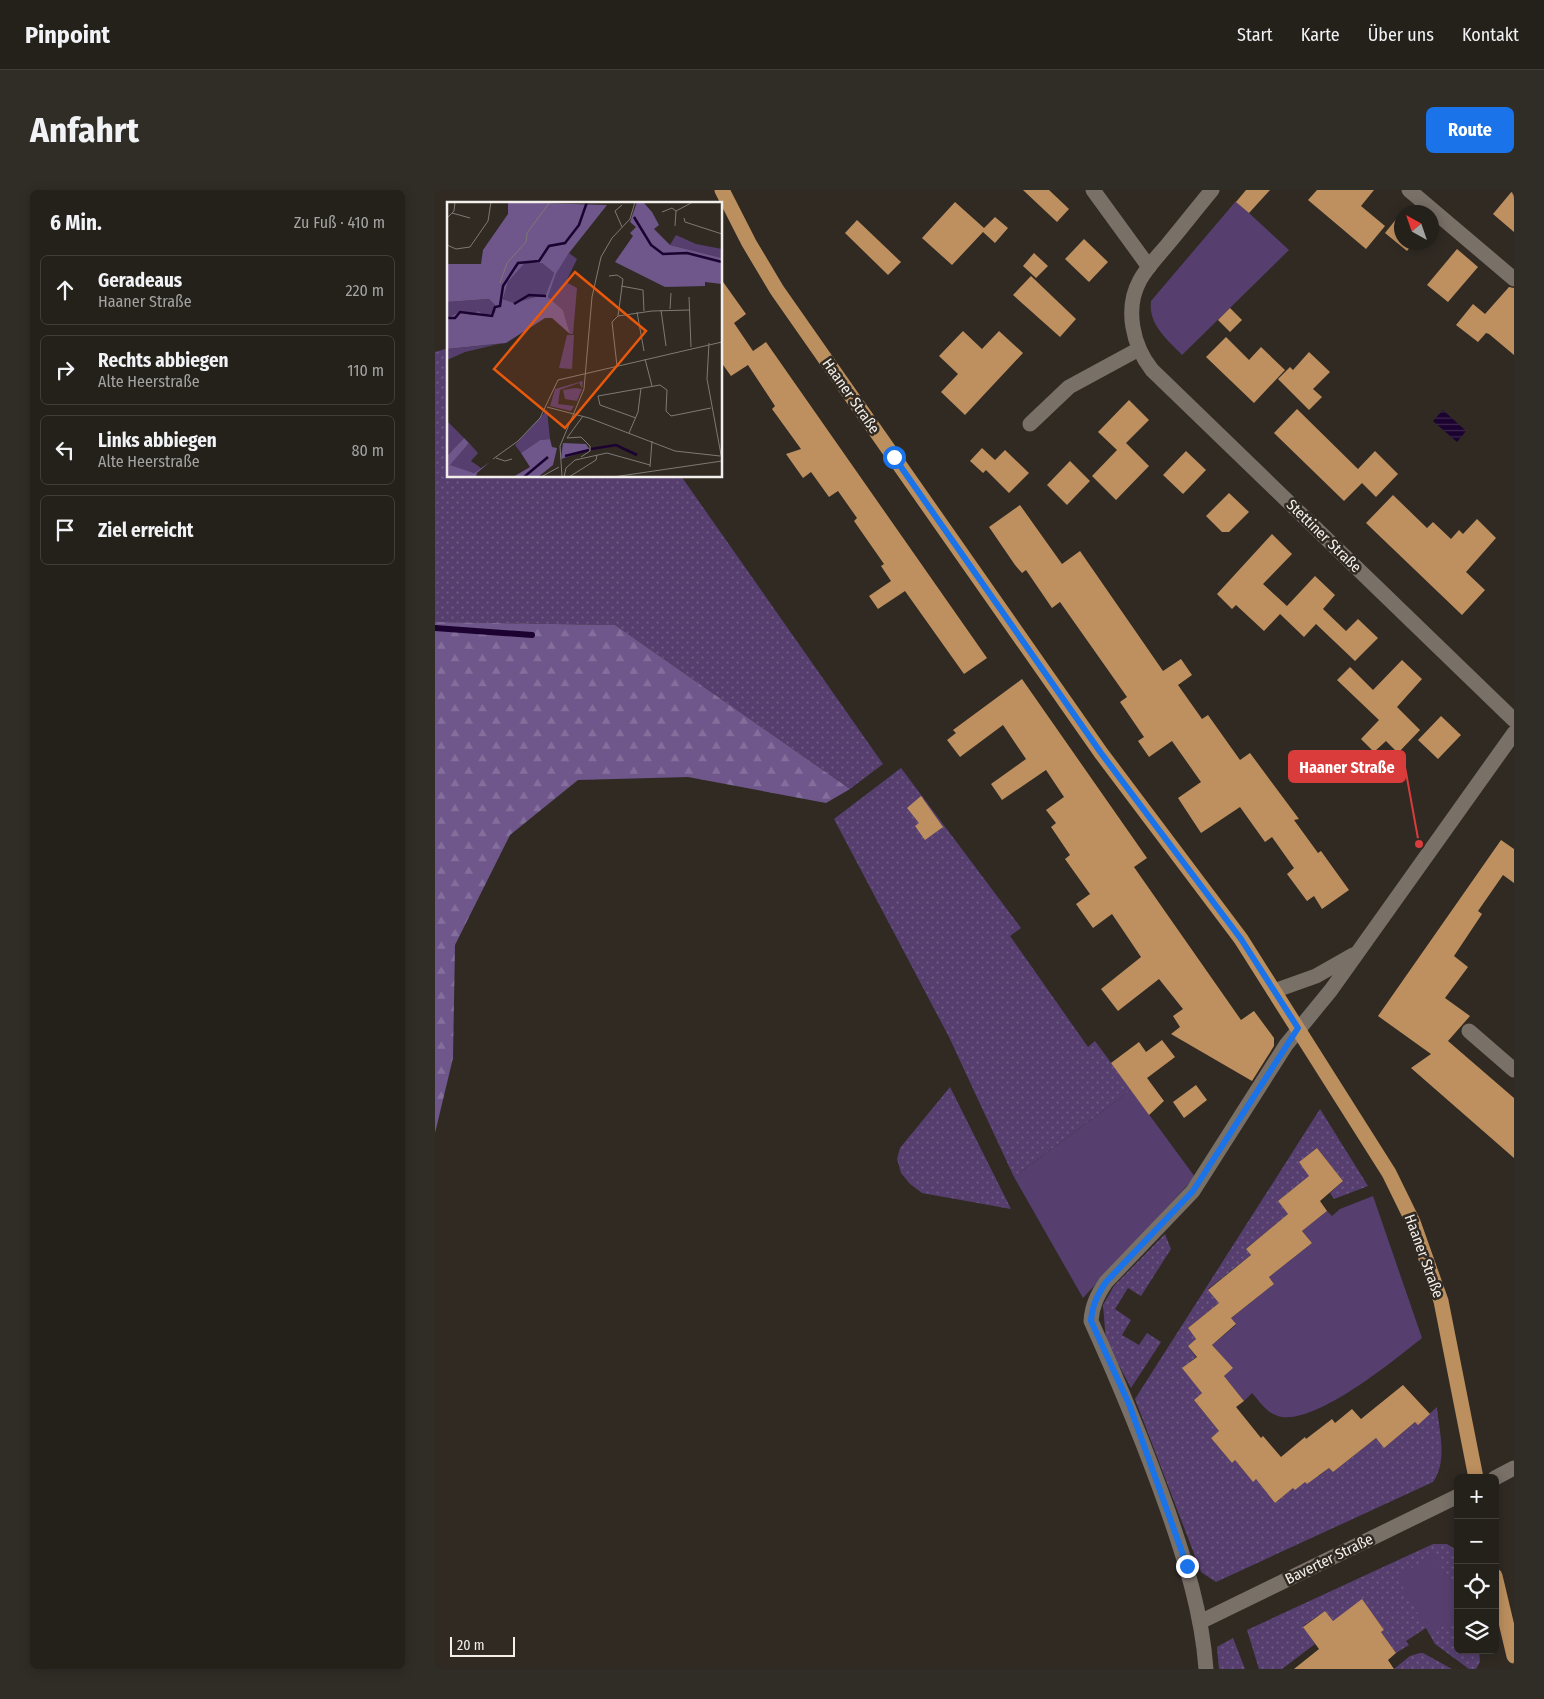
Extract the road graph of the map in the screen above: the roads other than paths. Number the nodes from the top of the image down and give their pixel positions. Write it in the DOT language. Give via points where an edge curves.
graph roads {
  1 [pos="722,190"];
  2 [pos="1093,190"];
  3 [pos="1212,190"];
  4 [pos="1409,190"];
  5 [pos="1149,268"];
  6 [pos="1514,279"];
  7 [pos="1139,349"];
  8 [pos="1030,424"];
  9 [pos="1514,720"];
  10 [pos="1514,733"];
  11 [pos="1358,952"];
  12 [pos="1274,991"];
  13 [pos="1298,1028"];
  14 [pos="1469,1031"];
  15 [pos="1514,1070"];
  16 [pos="1514,1468"];
  17 [pos="1475,1474"];
  18 [pos="1499,1476"];
  19 [pos="1454,1498"];
  20 [pos="1499,1593"];
  21 [pos="1201,1622"];
  22 [pos="1514,1656"];
  23 [pos="1206,1669"];
  1 -- 12 [label="main road, Haaner Straße" via="777,290 1101,753 1241,939"];
  2 -- 5 [label="street"];
  3 -- 5 [label="street, Stettiner Straße"];
  4 -- 6 [label="street"];
  5 -- 7 [label="street, Stettiner Straße" via="1137,286 1132,306"];
  7 -- 8 [label="street" via="1069,387"];
  7 -- 9 [label="street, Stettiner Straße" via="1152,370"];
  10 -- 11 [label="street"];
  11 -- 12 [label="street" via="1316,976"];
  11 -- 13 [label="street"];
  12 -- 13 [label="main road, Haaner Straße"];
  13 -- 17 [label="main road, Haaner Straße" via="1389,1173 1413,1222 1441,1301"];
  13 -- 21 [label="street" via="1193,1191 1106,1282 1097,1295 1091,1321 1129,1404 1158,1483 1187,1566"];
  14 -- 15 [label="street"];
  16 -- 18 [label="street"];
  19 -- 21 [label="street, Baverter Straße"];
  20 -- 22 [label="main road"];
  21 -- 23 [label="street"];
}
